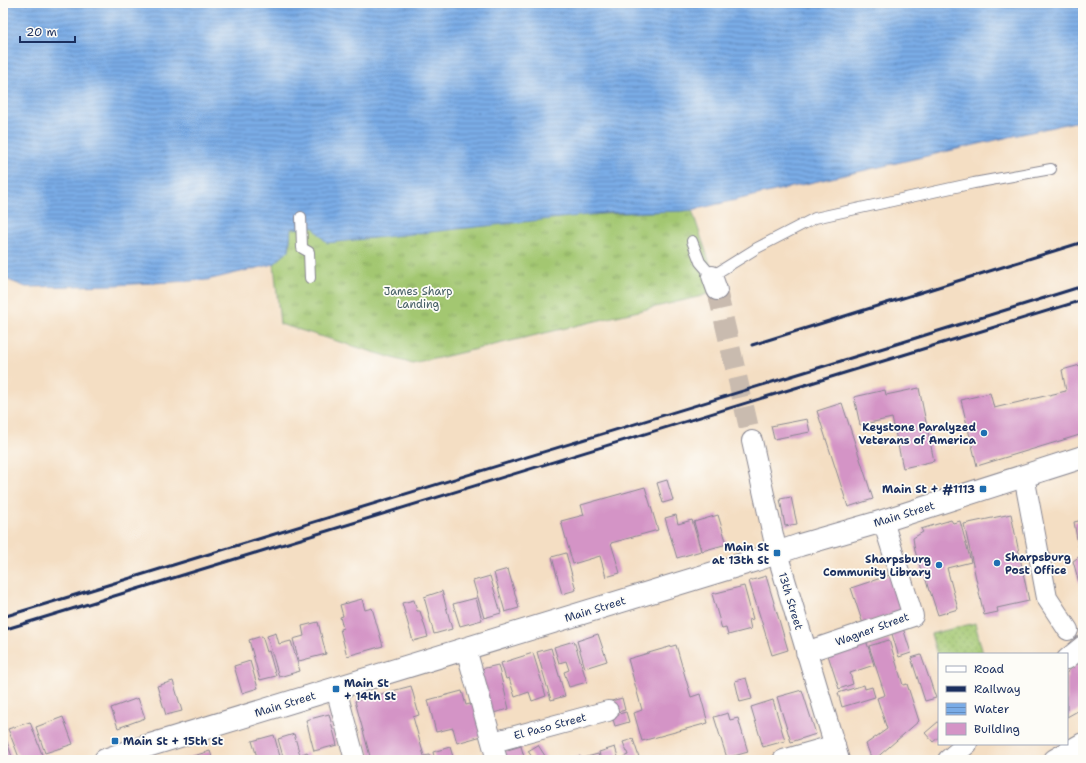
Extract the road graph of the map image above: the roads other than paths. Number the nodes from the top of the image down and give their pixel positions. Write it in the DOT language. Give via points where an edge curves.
graph roads {
  1 [pos="1051,169"];
  2 [pos="301,218"];
  3 [pos="692,241"];
  4 [pos="310,278"];
  5 [pos="752,440"];
  6 [pos="1083,457"];
  7 [pos="1024,476"];
  8 [pos="883,521"];
  9 [pos="777,553"];
  10 [pos="1068,630"];
  11 [pos="1083,646"];
  12 [pos="466,649"];
  13 [pos="806,652"];
  14 [pos="1068,658"];
  15 [pos="336,689"];
  16 [pos="608,711"];
  17 [pos="1083,744"];
  18 [pos="966,745"];
  19 [pos="495,751"];
  20 [pos="837,752"];
  21 [pos="119,758"];
  22 [pos="354,760"];
  23 [pos="783,760"];
  24 [pos="948,760"];
  25 [pos="1055,760"];
  1 -- 3 [label="lane" via="814,218 757,248 714,283 700,262"];
  2 -- 4 [label="lane" via="302,248 309,252"];
  5 -- 9 [label="street, 13th Street"];
  6 -- 7 [label="main road, Main Street"];
  7 -- 8 [label="main road, Main Street"];
  7 -- 10 [label="street" via="1047,598"];
  8 -- 9 [label="main road, Main Street"];
  8 -- 13 [label="street, Wagner Street" via="913,616"];
  9 -- 12 [label="main road, Main Street"];
  9 -- 13 [label="street, 13th Street"];
  11 -- 14 [label="street"];
  12 -- 15 [label="main road, Main Street"];
  12 -- 19 [label="street"];
  13 -- 20 [label="street, 13th Street"];
  15 -- 21 [label="main road, Main Street"];
  15 -- 22 [label="street"];
  16 -- 19 [label="street, El Paso Street"];
  17 -- 25 [label="main road"];
  18 -- 24 [label="street"];
  20 -- 23 [label="street"];
}
